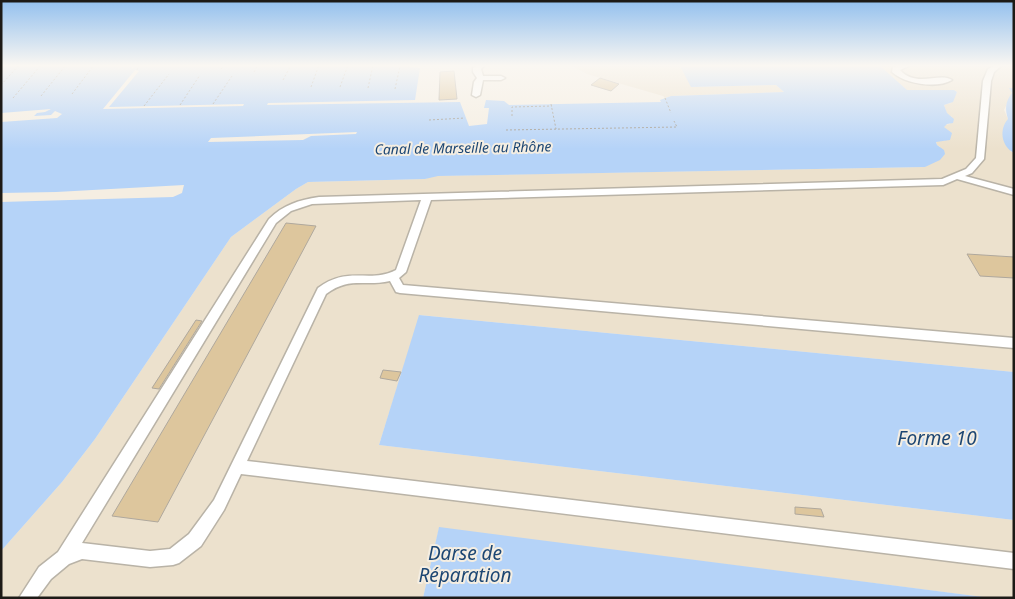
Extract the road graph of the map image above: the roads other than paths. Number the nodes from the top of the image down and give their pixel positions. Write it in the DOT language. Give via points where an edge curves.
graph roads {
  1 [pos="986,93"];
  2 [pos="971,169"];
  3 [pos="958,177"];
  4 [pos="1013,192"];
  5 [pos="428,197"];
  6 [pos="393,277"];
  7 [pos="1014,343"];
  8 [pos="237,467"];
  9 [pos="64,558"];
  10 [pos="1014,561"];
  11 [pos="27,598"];
  1 -- 2 [label="street" via="981,154"];
  2 -- 3 [label="street"];
  2 -- 4 [label="street"];
  3 -- 4 [label="street"];
  3 -- 5 [label="street" via="943,182 908,184"];
  5 -- 6 [label="street" via="401,272"];
  5 -- 9 [label="street" via="304,201 279,213"];
  6 -- 7 [label="street" via="400,289"];
  6 -- 8 [label="street" via="381,280 344,278 331,282 322,292"];
  8 -- 9 [label="street" via="219,505 195,540 174,557 150,559 82,551"];
  8 -- 10 [label="street"];
  9 -- 11 [label="street" via="45,573"];
}
